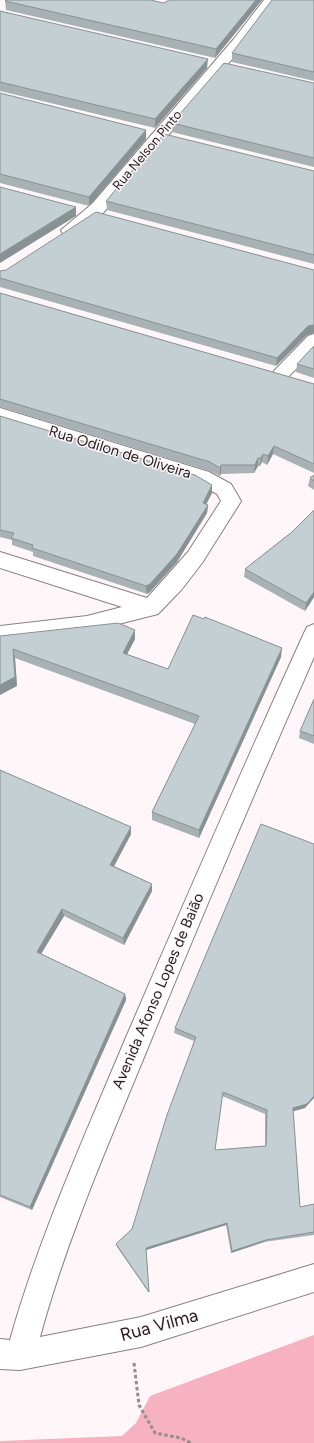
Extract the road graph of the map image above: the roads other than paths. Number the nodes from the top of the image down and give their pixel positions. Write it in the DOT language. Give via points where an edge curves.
graph roads {
  1 [pos="271,0"];
  2 [pos="204,62"];
  3 [pos="219,65"];
  4 [pos="233,69"];
  5 [pos="144,132"];
  6 [pos="159,135"];
  7 [pos="175,139"];
  8 [pos="71,208"];
  9 [pos="100,216"];
  10 [pos="58,237"];
  11 [pos="314,340"];
  12 [pos="300,381"];
  13 [pos="0,415"];
  14 [pos="0,560"];
  15 [pos="151,608"];
  16 [pos="314,633"];
  17 [pos="0,635"];
  18 [pos="314,1278"];
  19 [pos="10,1355"];
  1 -- 3 [label="street, Rua Nelson Pinto"];
  2 -- 3 [label="street"];
  3 -- 4 [label="street"];
  3 -- 6 [label="street, Rua Nelson Pinto"];
  5 -- 6 [label="street"];
  6 -- 7 [label="street"];
  6 -- 9 [label="street, Rua Nelson Pinto"];
  8 -- 9 [label="street"];
  9 -- 10 [label="street, Rua Nelson Pinto"];
  11 -- 12 [label="street" via="272,373"];
  13 -- 15 [label="street, Rua Odilon de Oliveira" via="202,477 224,489 231,501 203,548 174,587"];
  14 -- 15 [label="street"];
  15 -- 17 [label="street" via="87,624"];
  16 -- 19 [label="street, Avenida Afonso Lopes de Baião" via="222,836 62,1222 38,1291"];
  18 -- 19 [label="street, Rua Vilma" via="205,1314 130,1334"];
}
